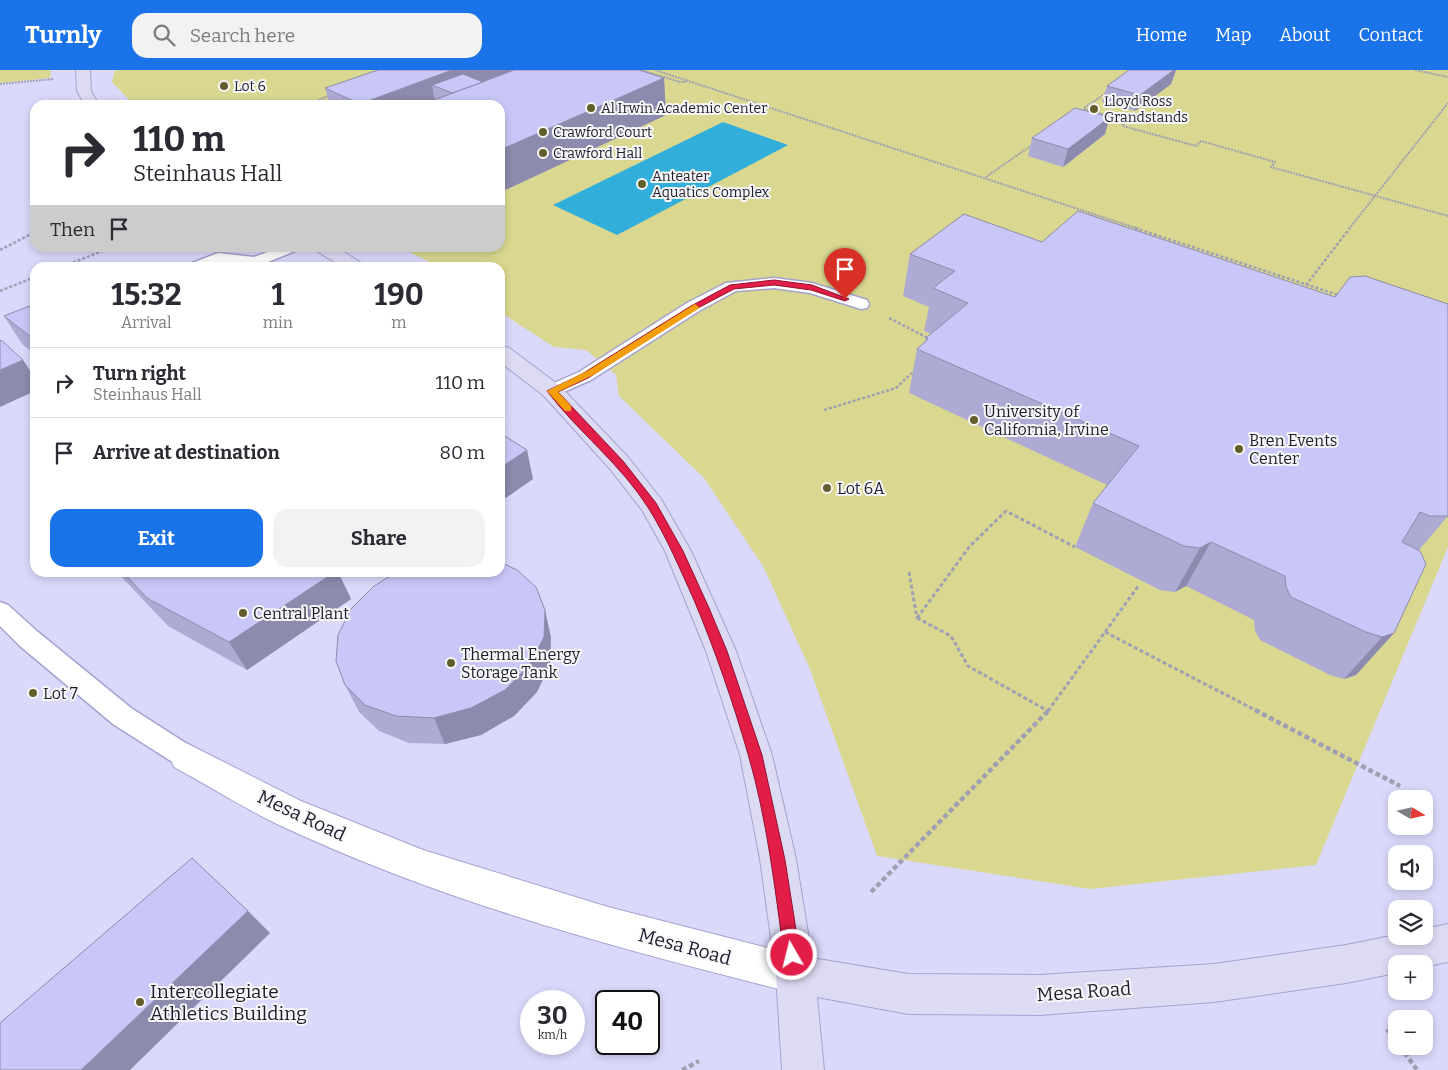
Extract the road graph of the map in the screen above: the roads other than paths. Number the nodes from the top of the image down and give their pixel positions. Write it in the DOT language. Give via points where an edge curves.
graph roads {
  1 [pos="83,70"];
  2 [pos="89,100"];
  3 [pos="280,252"];
  4 [pos="332,252"];
  5 [pos="208,262"];
  6 [pos="256,262"];
  7 [pos="256,262"];
  8 [pos="350,262"];
  9 [pos="861,304"];
  10 [pos="505,356"];
  11 [pos="552,391"];
  12 [pos="0,611"];
  13 [pos="186,757"];
  14 [pos="1448,943"];
  15 [pos="794,974"];
  16 [pos="803,1070"];
  1 -- 2 [label="street" via="84,91"];
  3 -- 6 [label="lane"];
  4 -- 8 [label="street"];
  5 -- 7 [label="lane" via="218,258"];
  9 -- 11 [label="lane" via="812,288 774,283 732,286 585,376"];
  10 -- 11 [label="street"];
  11 -- 15 [label="street" via="619,463 652,505 678,551 721,651 756,755 778,860"];
  12 -- 13 [label="lane, Mesa Road" via="122,716"];
  13 -- 15 [label="street, Mesa Road" via="302,819 445,876 687,947"];
  14 -- 15 [label="street, Mesa Road" via="1346,964 1214,982 1040,995 908,994"];
  15 -- 16 [label="street"];
}
